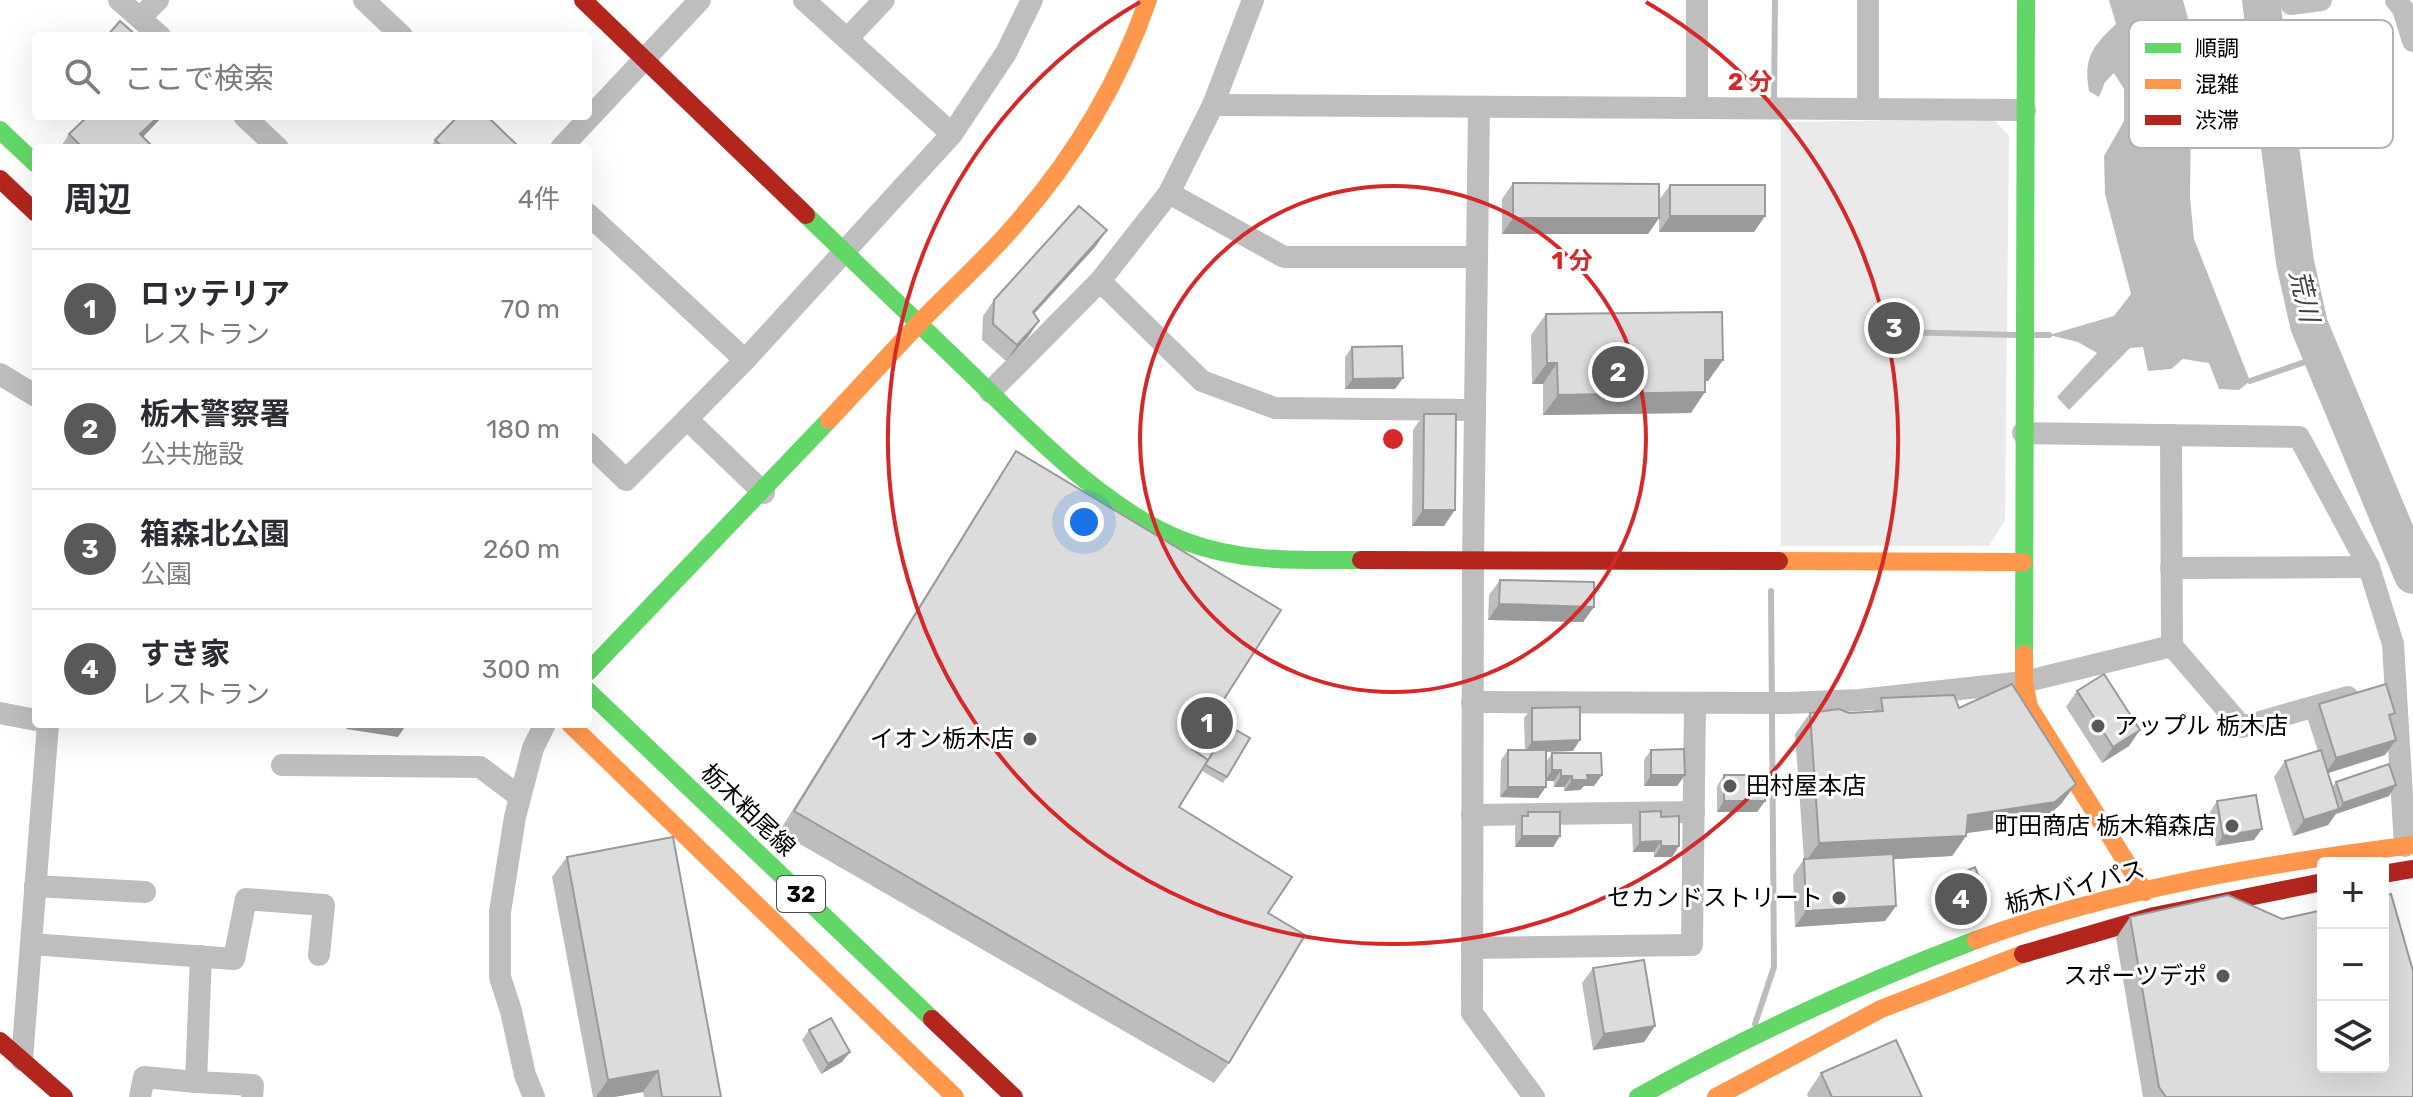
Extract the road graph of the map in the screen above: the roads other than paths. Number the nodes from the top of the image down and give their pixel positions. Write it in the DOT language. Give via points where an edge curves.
graph roads {
  1 [pos="119,0"];
  2 [pos="158,0"];
  3 [pos="364,0"];
  4 [pos="583,0"];
  5 [pos="700,0"];
  6 [pos="804,0"];
  7 [pos="884,0"];
  8 [pos="1032,0"];
  9 [pos="1148,0"];
  10 [pos="1253,0"];
  11 [pos="1697,0"];
  12 [pos="1868,0"];
  13 [pos="2026,0"];
  14 [pos="2290,0"];
  15 [pos="2321,0"];
  16 [pos="2396,0"];
  17 [pos="141,17"];
  18 [pos="156,32"];
  19 [pos="398,32"];
  20 [pos="847,39"];
  21 [pos="2413,41"];
  22 [pos="646,58"];
  23 [pos="1213,105"];
  24 [pos="1479,107"];
  25 [pos="1697,108"];
  26 [pos="1868,109"];
  27 [pos="2025,110"];
  28 [pos="592,115"];
  29 [pos="248,120"];
  30 [pos="587,120"];
  31 [pos="0,130"];
  32 [pos="952,134"];
  33 [pos="274,144"];
  34 [pos="565,144"];
  35 [pos="32,160"];
  36 [pos="0,179"];
  37 [pos="1169,193"];
  38 [pos="32,209"];
  39 [pos="592,218"];
  40 [pos="845,253"];
  41 [pos="1476,257"];
  42 [pos="1100,281"];
  43 [pos="919,324"];
  44 [pos="745,360"];
  45 [pos="0,374"];
  46 [pos="990,392"];
  47 [pos="32,394"];
  48 [pos="1474,410"];
  49 [pos="687,419"];
  50 [pos="2023,433"];
  51 [pos="2171,435"];
  52 [pos="592,447"];
  53 [pos="764,493"];
  54 [pos="1473,562"];
  55 [pos="2023,562"];
  56 [pos="2369,567"];
  57 [pos="2171,568"];
  58 [pos="2172,646"];
  59 [pos="592,668"];
  60 [pos="2024,682"];
  61 [pos="2380,688"];
  62 [pos="592,695"];
  63 [pos="1472,702"];
  64 [pos="1695,703"];
  65 [pos="0,713"];
  66 [pos="32,719"];
  67 [pos="48,728"];
  68 [pos="543,728"];
  69 [pos="574,728"];
  70 [pos="282,765"];
  71 [pos="520,797"];
  72 [pos="1694,812"];
  73 [pos="1472,815"];
  74 [pos="2409,846"];
  75 [pos="2413,869"];
  76 [pos="2389,873"];
  77 [pos="2317,883"];
  78 [pos="35,886"];
  79 [pos="145,892"];
  80 [pos="2145,892"];
  81 [pos="31,944"];
  82 [pos="1472,948"];
  83 [pos="319,955"];
  84 [pos="201,956"];
  85 [pos="0,1041"];
  86 [pos="22,1060"];
  87 [pos="1695,1065"];
  88 [pos="196,1082"];
  89 [pos="64,1097"];
  90 [pos="140,1097"];
  91 [pos="252,1097"];
  92 [pos="534,1097"];
  93 [pos="955,1097"];
  94 [pos="1014,1097"];
  95 [pos="1534,1097"];
  96 [pos="1638,1097"];
  97 [pos="1714,1097"];
  1 -- 17 [label="street"];
  2 -- 17 [label="street"];
  3 -- 19 [label="street"];
  4 -- 22 [label="street"];
  5 -- 22 [label="street"];
  6 -- 20 [label="street"];
  7 -- 20 [label="street"];
  8 -- 32 [label="street" via="1006,53"];
  9 -- 43 [label="street" via="1111,85 1075,147 1027,212"];
  10 -- 23 [label="street"];
  11 -- 25 [label="street"];
  12 -- 26 [label="street"];
  13 -- 27 [label="street"];
  14 -- 15 [label="street"];
  16 -- 21 [label="street"];
  17 -- 18 [label="street"];
  20 -- 32 [label="street"];
  22 -- 28 [label="street"];
  22 -- 40 [label="street"];
  23 -- 24 [label="street"];
  23 -- 37 [label="street"];
  24 -- 25 [label="street"];
  24 -- 41 [label="street"];
  25 -- 26 [label="street"];
  26 -- 27 [label="street"];
  27 -- 50 [label="street"];
  29 -- 33 [label="street"];
  30 -- 34 [label="street"];
  31 -- 35 [label="street"];
  32 -- 40 [label="street"];
  36 -- 38 [label="street"];
  37 -- 41 [label="street" via="1284,257"];
  37 -- 42 [label="street"];
  39 -- 44 [label="street"];
  40 -- 43 [label="street"];
  40 -- 44 [label="street"];
  41 -- 48 [label="street"];
  42 -- 46 [label="street"];
  42 -- 48 [label="street" via="1202,381 1275,408"];
  43 -- 46 [label="street"];
  43 -- 53 [label="street"];
  44 -- 49 [label="street"];
  45 -- 47 [label="street"];
  46 -- 54 [label="street" via="1116,502 1162,531 1202,547 1277,560"];
  48 -- 54 [label="street"];
  49 -- 52 [label="street" via="626,480"];
  49 -- 53 [label="street"];
  50 -- 51 [label="street"];
  50 -- 55 [label="street"];
  51 -- 56 [label="street" via="2299,437"];
  51 -- 57 [label="street"];
  53 -- 59 [label="street"];
  54 -- 55 [label="street"];
  54 -- 63 [label="street"];
  55 -- 60 [label="street"];
  56 -- 57 [label="street"];
  56 -- 61 [label="street" via="2393,644"];
  57 -- 58 [label="street"];
  58 -- 60 [label="street"];
  58 -- 61 [label="street" via="2242,727"];
  60 -- 64 [label="street" via="1860,700"];
  60 -- 80 [label="street" via="2029,707"];
  61 -- 74 [label="street"];
  62 -- 94 [label="street, 栃木粕尾線 / 32"];
  63 -- 64 [label="street"];
  63 -- 73 [label="street"];
  64 -- 72 [label="street"];
  65 -- 66 [label="street"];
  67 -- 78 [label="street"];
  68 -- 71 [label="street"];
  69 -- 93 [label="street, 32"];
  70 -- 71 [label="street" via="480,767"];
  71 -- 92 [label="street" via="500,912 500,977"];
  72 -- 73 [label="street"];
  72 -- 82 [label="street" via="1692,945"];
  73 -- 82 [label="street"];
  74 -- 80 [label="street, 栃木バイパス" via="2309,857"];
  75 -- 76 [label="street"];
  77 -- 97 [label="street, 栃木バイパス" via="2108,927 1994,965 1880,1009"];
  78 -- 79 [label="street"];
  78 -- 81 [label="street"];
  80 -- 87 [label="street, 栃木バイパス" via="2014,927 1905,968"];
  81 -- 84 [label="street"];
  81 -- 86 [label="street"];
  82 -- 95 [label="street" via="1472,1013"];
  83 -- 84 [label="street" via="324,905 246,899 234,959"];
  84 -- 88 [label="street"];
  85 -- 86 [label="street"];
  86 -- 89 [label="street"];
  87 -- 96 [label="street, 栃木バイパス"];
  87 -- 97 [label="street"];
  88 -- 90 [label="street" via="144,1077"];
  88 -- 91 [label="street" via="253,1085"];
}
